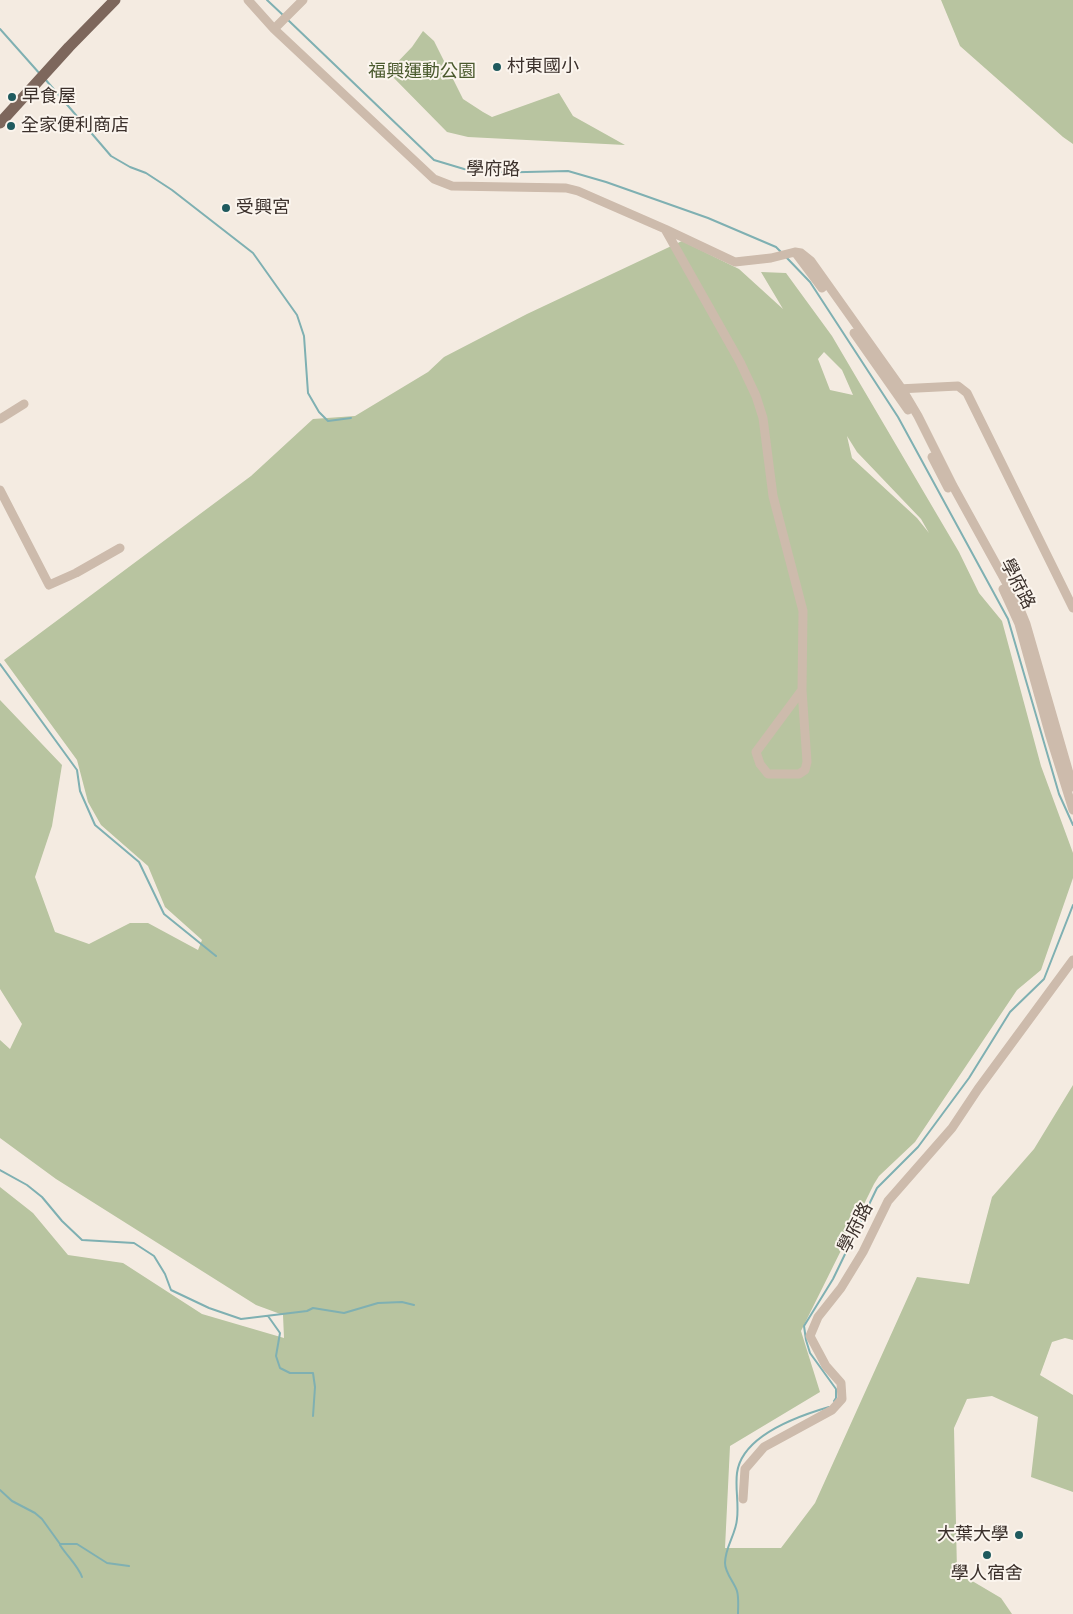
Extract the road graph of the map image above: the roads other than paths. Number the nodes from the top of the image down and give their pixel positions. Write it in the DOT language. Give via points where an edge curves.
graph roads {
  1 [pos="115,0"];
  2 [pos="248,0"];
  3 [pos="303,0"];
  4 [pos="274,29"];
  5 [pos="0,123"];
  6 [pos="665,229"];
  7 [pos="897,389"];
  8 [pos="24,404"];
  9 [pos="0,419"];
  10 [pos="0,490"];
  11 [pos="120,548"];
  12 [pos="1073,608"];
  13 [pos="802,690"];
  14 [pos="1073,787"];
  15 [pos="1073,810"];
  16 [pos="1073,960"];
  17 [pos="743,1499"];
  1 -- 5 [label="main road"];
  2 -- 4 [label="street, 學府路"];
  3 -- 4 [label="street"];
  4 -- 6 [label="street, 學府路" via="434,179 452,186 566,188"];
  6 -- 7 [label="street, 學府路" via="735,262 795,252"];
  6 -- 13 [label="street" via="740,362 763,418 774,496 803,611"];
  7 -- 12 [label="street" via="958,386 967,393"];
  7 -- 14 [label="street, 學府路" via="918,416 1026,624"];
  7 -- 15 [label="street, 學府路" via="1020,624"];
  8 -- 9 [label="street"];
  10 -- 11 [label="street" via="49,585"];
  13 -- 13 [label="street" via="756,752 768,774 799,774 805,770"];
  16 -- 17 [label="street, 學府路" via="952,1128 888,1201 863,1252 818,1317 810,1336 826,1366 840,1383 842,1399 832,1410 764,1447 745,1469"];
}
